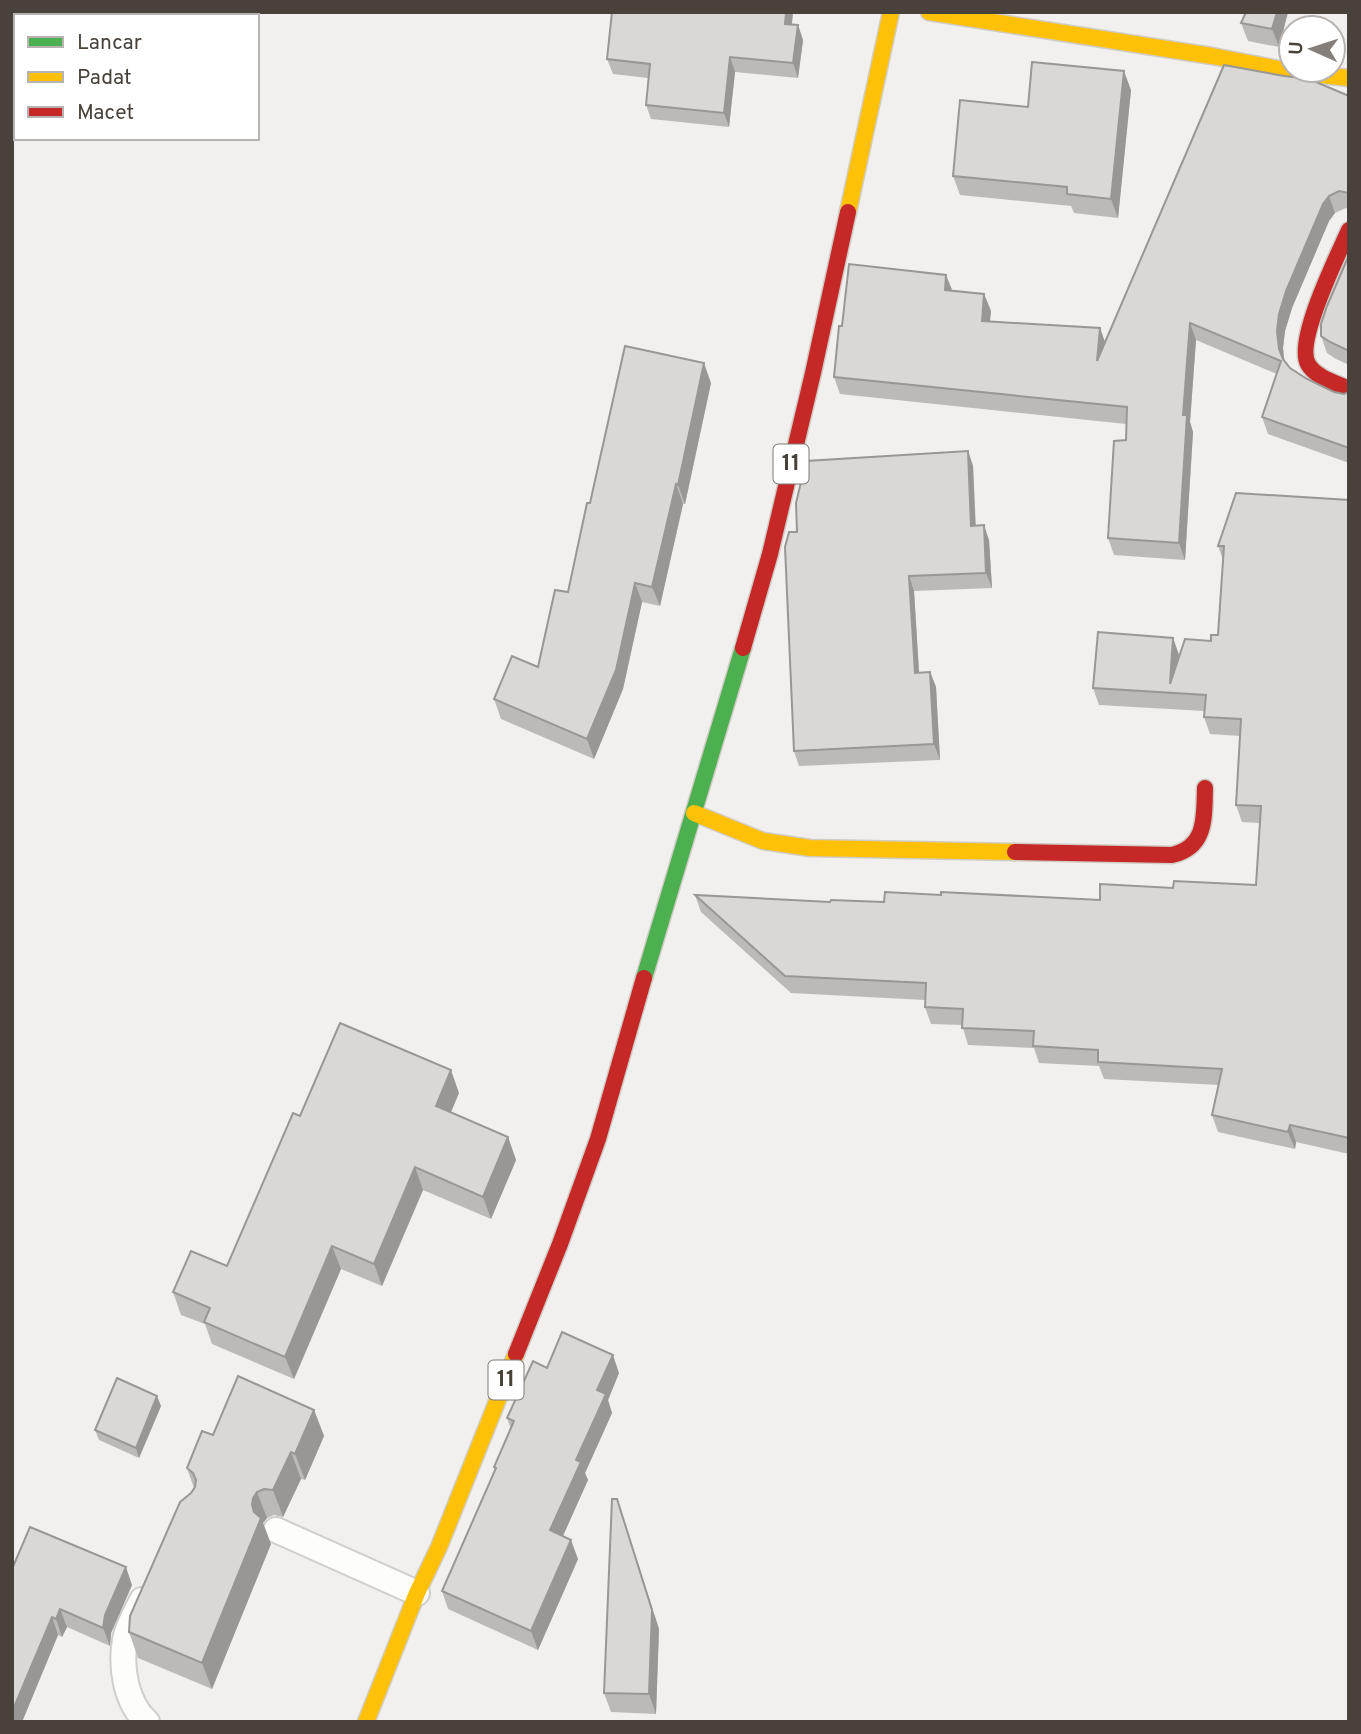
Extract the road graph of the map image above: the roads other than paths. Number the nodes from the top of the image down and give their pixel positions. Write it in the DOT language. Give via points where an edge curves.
graph roads {
  1 [pos="891,12"];
  2 [pos="929,12"];
  3 [pos="1349,78"];
  4 [pos="1349,230"];
  5 [pos="1349,389"];
  6 [pos="1205,788"];
  7 [pos="694,813"];
  8 [pos="276,1530"];
  9 [pos="152,1577"];
  10 [pos="417,1592"];
  11 [pos="147,1722"];
  12 [pos="366,1722"];
  1 -- 7 [label="main road, 11" via="770,554"];
  2 -- 3 [label="main road"];
  4 -- 5 [label="main road" via="1313,315 1305,348 1309,367"];
  6 -- 7 [label="main road" via="1200,834 1188,849 1172,855 810,848 764,841"];
  7 -- 10 [label="main road, 11" via="598,1139 439,1547"];
  8 -- 10 [label="lane"];
  9 -- 11 [label="lane" via="125,1639 123,1664 127,1689"];
  10 -- 12 [label="main road, 11"];
}
